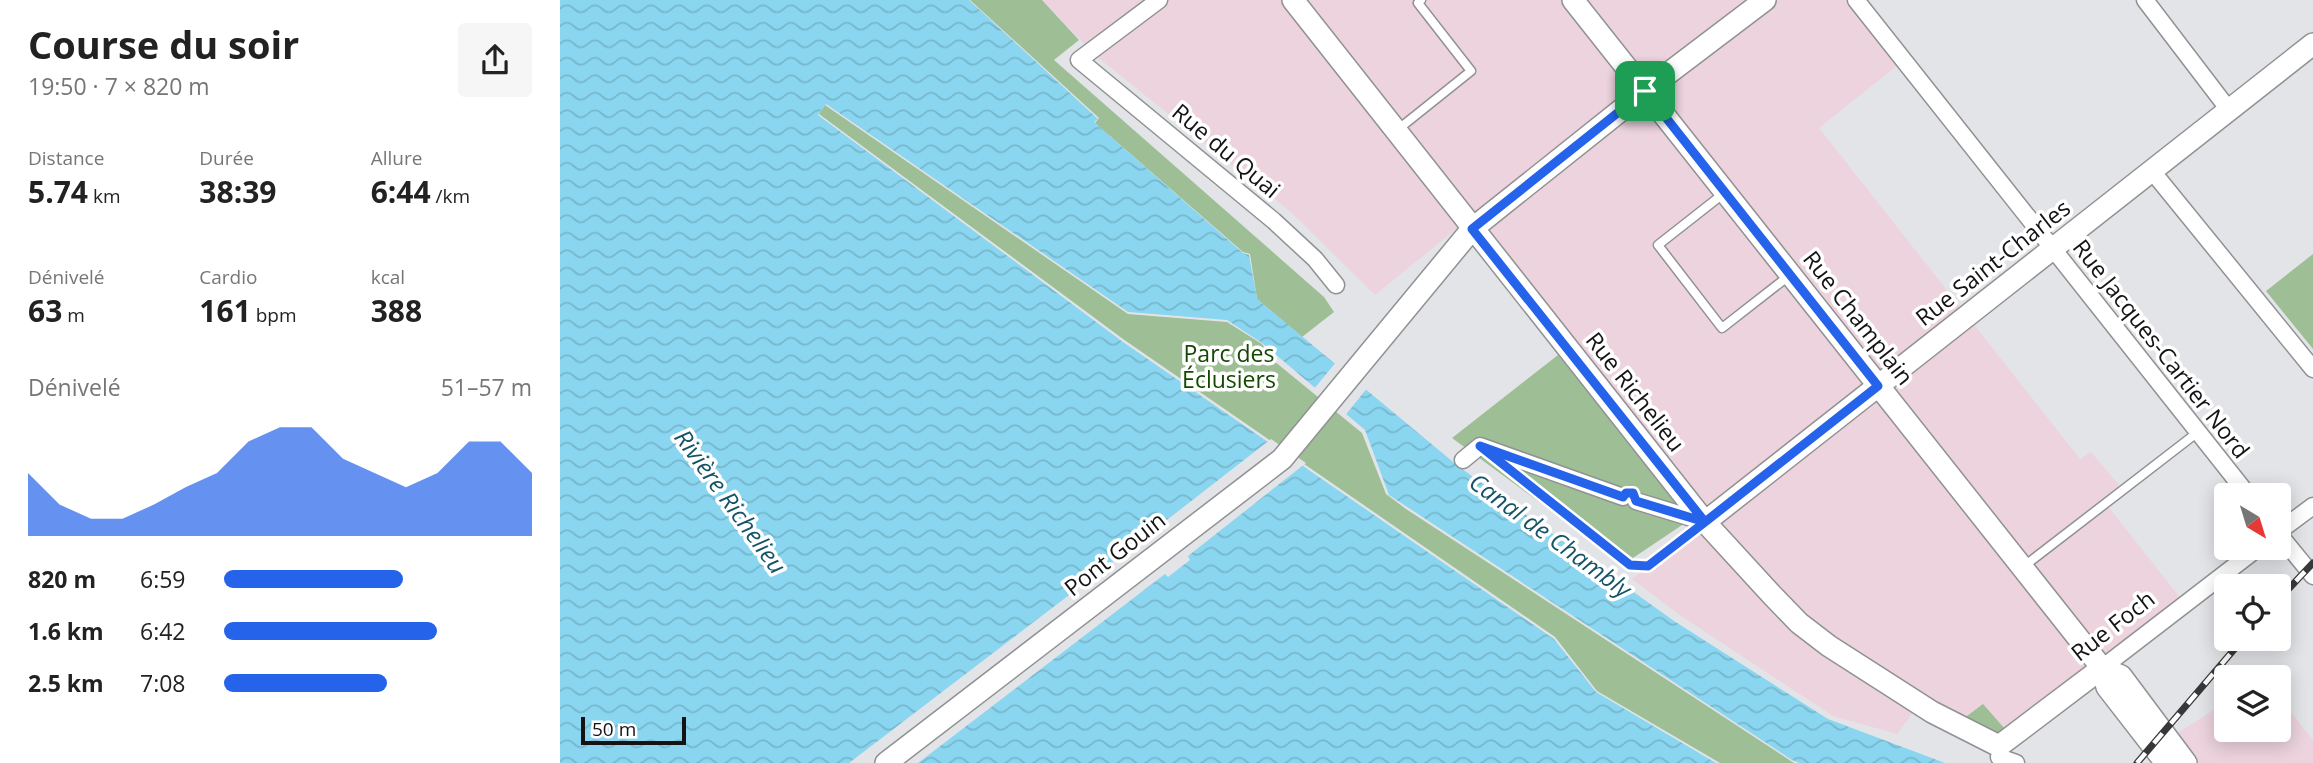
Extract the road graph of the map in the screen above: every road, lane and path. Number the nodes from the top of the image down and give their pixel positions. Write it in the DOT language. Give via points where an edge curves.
graph roads {
  1 [pos="1159,0"];
  2 [pos="1293,0"];
  3 [pos="1422,0"];
  4 [pos="1573,0"];
  5 [pos="1765,0"];
  6 [pos="1856,0"];
  7 [pos="2145,0"];
  8 [pos="2311,49"];
  9 [pos="1645,91"];
  10 [pos="2229,110"];
  11 [pos="1395,131"];
  12 [pos="2152,171"];
  13 [pos="1725,193"];
  14 [pos="1472,229"];
  15 [pos="2053,249"];
  16 [pos="1790,275"];
  17 [pos="1336,285"];
  18 [pos="2313,369"];
  19 [pos="1878,386"];
  20 [pos="2198,432"];
  21 [pos="1480,446"];
  22 [pos="1463,460"];
  23 [pos="2238,483"];
  24 [pos="2313,506"];
  25 [pos="1705,522"];
  26 [pos="2291,523"];
  27 [pos="2291,549"];
  28 [pos="2242,560"];
  29 [pos="2022,568"];
  30 [pos="2313,576"];
  31 [pos="2102,668"];
  32 [pos="1999,752"];
  33 [pos="886,763"];
  34 [pos="2016,763"];
  35 [pos="2166,763"];
  36 [pos="2186,763"];
  1 -- 17 [label="street, Rue du Quai" via="1079,61 1274,221"];
  2 -- 11 [label="street, Rue Richelieu"];
  3 -- 11 [label="lane" via="1418,3 1471,71"];
  4 -- 9 [label="street, Rue Champlain"];
  5 -- 9 [label="street, Pont Gouin"];
  6 -- 15 [label="street, Rue Jacques-Cartier Nord"];
  7 -- 10 [label="street"];
  8 -- 10 [label="street, Rue Saint-Charles"];
  9 -- 13 [label="street, Rue Champlain"];
  9 -- 14 [label="street, Pont Gouin"];
  10 -- 12 [label="street, Rue Saint-Charles"];
  11 -- 14 [label="street, Rue Richelieu"];
  12 -- 15 [label="street, Rue Saint-Charles"];
  12 -- 18 [label="street"];
  13 -- 16 [label="street, Rue Champlain"];
  13 -- 16 [label="lane" via="1658,245 1722,328"];
  14 -- 25 [label="street, Rue Richelieu"];
  14 -- 33 [label="street, Pont Gouin" via="1282,458"];
  15 -- 19 [label="street, Rue Saint-Charles"];
  15 -- 20 [label="street, Rue Jacques-Cartier Nord"];
  16 -- 19 [label="street, Rue Champlain"];
  19 -- 25 [label="street, Rue Saint-Charles"];
  19 -- 29 [label="street, Rue Champlain"];
  20 -- 23 [label="street, Rue Jacques-Cartier Nord"];
  20 -- 29 [label="lane"];
  21 -- 22 [label="street"];
  21 -- 25 [label="street"];
  21 -- 25 [label="lane" via="1630,565 1648,566"];
  24 -- 26 [label="street"];
  25 -- 32 [label="street, Rue Richelieu" via="1799,623"];
  27 -- 30 [label="street"];
  28 -- 31 [label="street, Rue Foch"];
  29 -- 31 [label="street, Rue Champlain"];
  31 -- 32 [label="street, Rue Foch"];
  31 -- 35 [label="street, Rue Champlain" via="2107,687"];
  31 -- 36 [label="street, Rue Champlain" via="2121,676"];
  32 -- 34 [label="street"];
}
